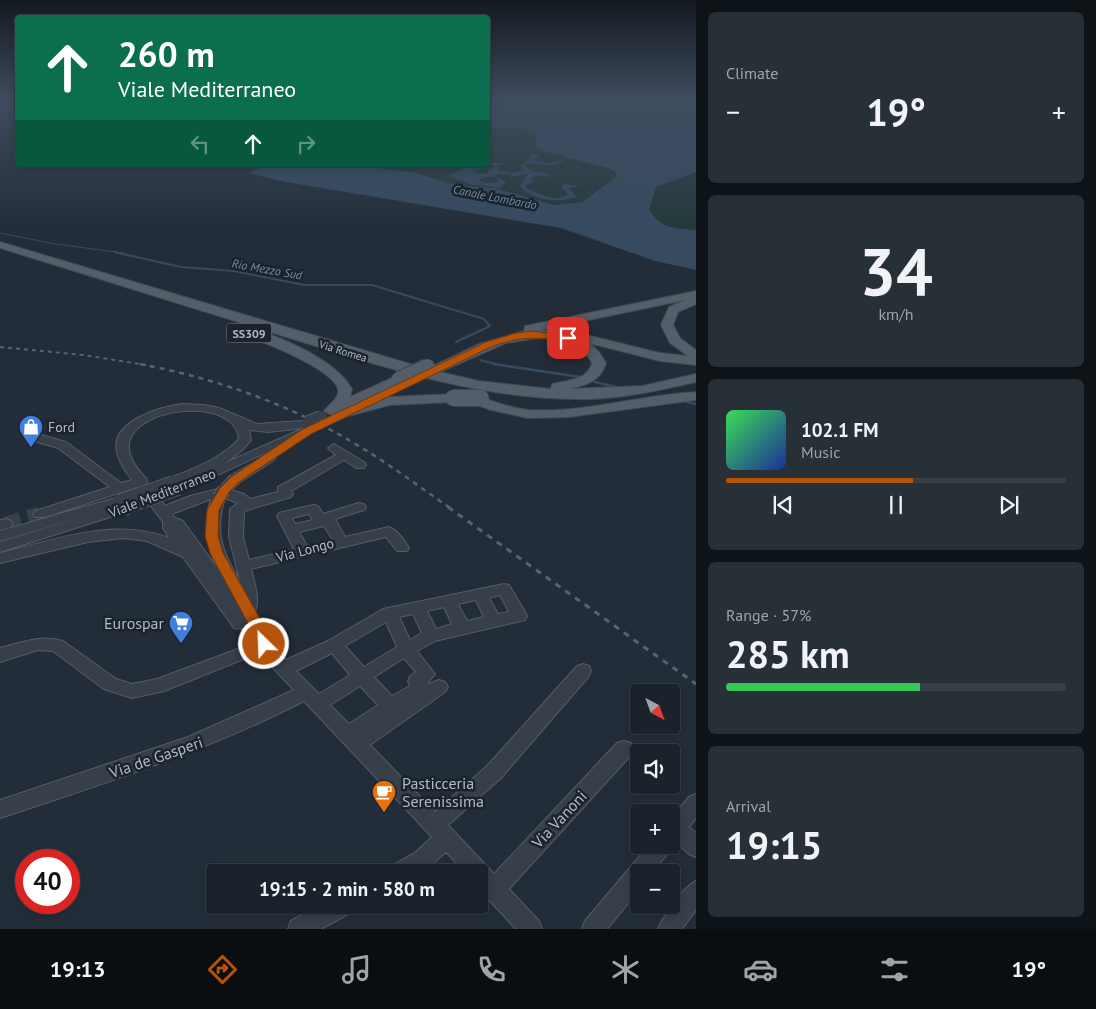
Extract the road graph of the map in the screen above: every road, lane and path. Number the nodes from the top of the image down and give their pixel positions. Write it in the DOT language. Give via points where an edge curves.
graph roads {
  1 [pos="0,245"];
  2 [pos="119,282"];
  3 [pos="696,294"];
  4 [pos="696,301"];
  5 [pos="268,327"];
  6 [pos="523,330"];
  7 [pos="692,355"];
  8 [pos="430,368"];
  9 [pos="696,379"];
  10 [pos="492,386"];
  11 [pos="696,387"];
  12 [pos="667,392"];
  13 [pos="696,396"];
  14 [pos="238,421"];
  15 [pos="320,421"];
  16 [pos="34,437"];
  17 [pos="214,465"];
  18 [pos="360,465"];
  19 [pos="140,480"];
  20 [pos="176,485"];
  21 [pos="286,494"];
  22 [pos="120,499"];
  23 [pos="248,504"];
  24 [pos="359,507"];
  25 [pos="298,513"];
  26 [pos="40,514"];
  27 [pos="167,516"];
  28 [pos="325,521"];
  29 [pos="2,528"];
  30 [pos="291,530"];
  31 [pos="340,541"];
  32 [pos="0,547"];
  33 [pos="402,548"];
  34 [pos="302,551"];
  35 [pos="216,553"];
  36 [pos="188,554"];
  37 [pos="0,558"];
  38 [pos="243,566"];
  39 [pos="480,594"];
  40 [pos="450,600"];
  41 [pos="247,607"];
  42 [pos="418,607"];
  43 [pos="389,613"];
  44 [pos="494,621"];
  45 [pos="462,628"];
  46 [pos="431,636"];
  47 [pos="257,641"];
  48 [pos="334,645"];
  49 [pos="406,649"];
  50 [pos="0,654"];
  51 [pos="284,669"];
  52 [pos="583,671"];
  53 [pos="362,676"];
  54 [pos="439,686"];
  55 [pos="312,698"];
  56 [pos="390,706"];
  57 [pos="352,740"];
  58 [pos="624,749"];
  59 [pos="696,803"];
  60 [pos="0,809"];
  61 [pos="680,822"];
  62 [pos="440,832"];
  63 [pos="680,835"];
  64 [pos="696,847"];
  65 [pos="655,854"];
  66 [pos="414,864"];
  67 [pos="470,864"];
  68 [pos="646,864"];
  69 [pos="488,882"];
  70 [pos="630,884"];
  71 [pos="495,889"];
  72 [pos="696,892"];
  73 [pos="326,914"];
  74 [pos="299,929"];
  75 [pos="531,929"];
  76 [pos="593,929"];
  77 [pos="669,929"];
  1 -- 2 [label="main road, Via Romea / SS309"];
  2 -- 5 [label="main road, Via Romea / SS309"];
  2 -- 15 [label="main road, SS309" via="277,344 326,368 345,387 342,400"];
  3 -- 6 [label="main road, SS309"];
  4 -- 7 [label="main road" via="674,319 676,334"];
  5 -- 10 [label="main road, Via Romea / SS309" via="438,378"];
  5 -- 13 [label="main road" via="365,366 508,411 554,413"];
  6 -- 7 [label="main road, SS309" via="552,332 660,356"];
  6 -- 8 [label="main road, SS309" via="479,342"];
  8 -- 10 [label="main road, SS309" via="503,339 532,334 576,342 593,353 599,363 594,374 571,385 554,388"];
  8 -- 15 [label="main road, SS309"];
  9 -- 10 [label="main road, Via Romea / SS309" via="618,393 564,394"];
  9 -- 12 [label="main road"];
  11 -- 12 [label="main road"];
  12 -- 15 [label="main road, bridge" via="597,400 452,398 389,401"];
  14 -- 15 [label="street" via="259,428"];
  14 -- 17 [label="street" via="244,430 245,440"];
  14 -- 19 [label="street" via="215,410 194,408 165,411 144,419 130,430 123,443 124,456"];
  15 -- 17 [label="street, Viale Mediterraneo"];
  15 -- 20 [label="street, Viale Mediterraneo"];
  15 -- 35 [label="street" via="235,480 221,494 211,522"];
  16 -- 22 [label="street" via="62,445"];
  17 -- 20 [label="street, Viale Mediterraneo"];
  18 -- 21 [label="street" via="339,451 283,490"];
  19 -- 22 [label="street"];
  19 -- 27 [label="street"];
  20 -- 22 [label="street, Viale Mediterraneo, bridge"];
  21 -- 23 [label="street"];
  21 -- 25 [label="street"];
  22 -- 26 [label="street"];
  22 -- 29 [label="street, Viale Mediterraneo"];
  22 -- 32 [label="street, Viale Mediterraneo"];
  23 -- 27 [label="street" via="232,495 206,495"];
  23 -- 38 [label="street" via="237,509 236,537"];
  24 -- 28 [label="street" via="326,517"];
  25 -- 28 [label="street" via="313,509"];
  25 -- 30 [label="street" via="284,516"];
  27 -- 36 [label="street" via="170,528"];
  27 -- 47 [label="street" via="178,524"];
  28 -- 30 [label="street"];
  28 -- 31 [label="street"];
  30 -- 34 [label="street"];
  31 -- 33 [label="street, Via Longo" via="388,532"];
  31 -- 34 [label="street, Via Longo"];
  34 -- 38 [label="street, Via Longo"];
  35 -- 38 [label="street"];
  35 -- 41 [label="street"];
  36 -- 37 [label="street" via="154,537 127,534"];
  36 -- 47 [label="street" via="216,594"];
  38 -- 41 [label="street" via="250,593"];
  39 -- 40 [label="street"];
  39 -- 44 [label="street"];
  39 -- 44 [label="street, Via de Gasperi" via="504,589 519,616"];
  40 -- 42 [label="street"];
  40 -- 45 [label="street"];
  41 -- 47 [label="street"];
  42 -- 43 [label="street"];
  42 -- 46 [label="street"];
  43 -- 48 [label="street"];
  43 -- 49 [label="street"];
  44 -- 45 [label="street, Via de Gasperi"];
  45 -- 46 [label="street, Via de Gasperi"];
  46 -- 49 [label="street, Via de Gasperi"];
  47 -- 50 [label="street" via="158,686 132,691 110,684 57,645 38,644"];
  47 -- 51 [label="street"];
  48 -- 51 [label="street"];
  48 -- 53 [label="street"];
  49 -- 53 [label="street, Via de Gasperi"];
  49 -- 56 [label="street" via="427,674 416,681 422,687"];
  51 -- 55 [label="street"];
  52 -- 62 [label="street"];
  53 -- 55 [label="street, Via de Gasperi"];
  53 -- 56 [label="street"];
  54 -- 57 [label="street"];
  55 -- 57 [label="street"];
  55 -- 60 [label="street, Via de Gasperi" via="170,754"];
  56 -- 57 [label="street"];
  57 -- 62 [label="street"];
  58 -- 71 [label="street, Via Vanoni"];
  59 -- 61 [label="street"];
  62 -- 66 [label="street" via="423,859"];
  62 -- 67 [label="street"];
  63 -- 64 [label="street"];
  65 -- 68 [label="street"];
  69 -- 71 [label="street"];
  70 -- 76 [label="street"];
  71 -- 75 [label="street"];
  72 -- 77 [label="street"];
  73 -- 74 [label="street"];
}
